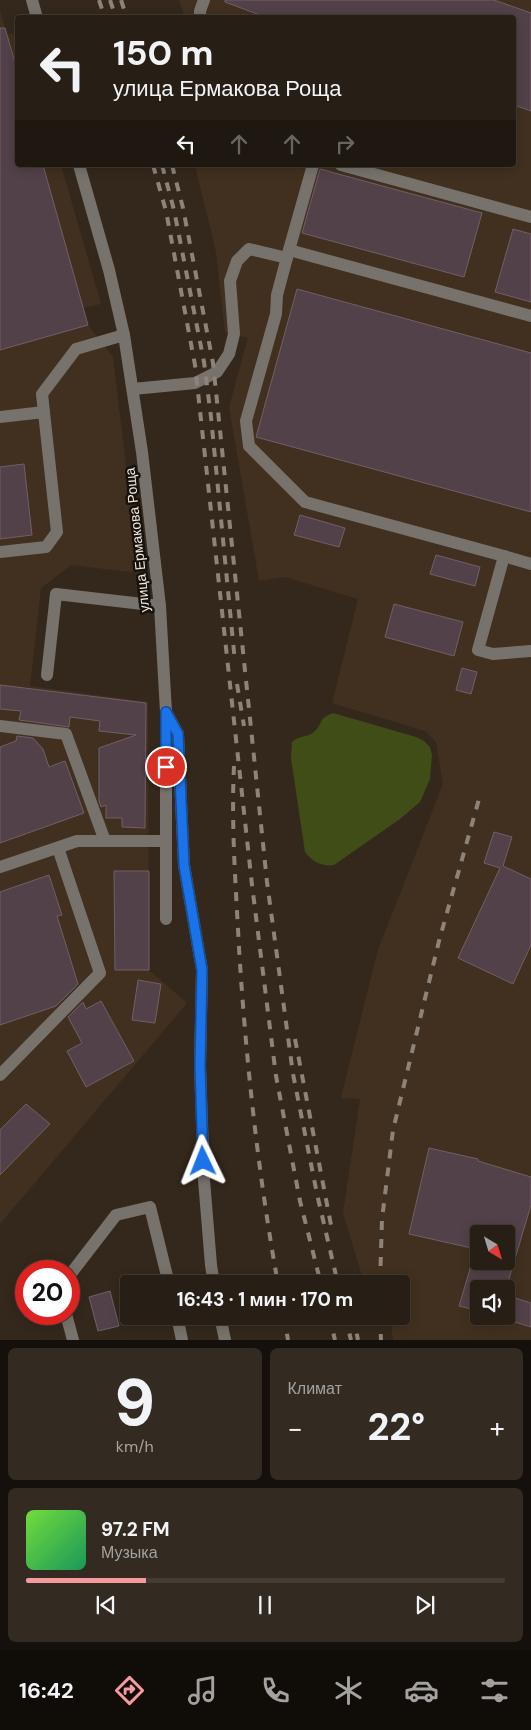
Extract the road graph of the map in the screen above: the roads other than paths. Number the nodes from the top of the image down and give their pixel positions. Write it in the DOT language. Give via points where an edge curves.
graph roads {
  1 [pos="32,0"];
  2 [pos="204,0"];
  3 [pos="36,15"];
  4 [pos="200,15"];
  5 [pos="80,167"];
  6 [pos="312,167"];
  7 [pos="348,167"];
  8 [pos="531,217"];
  9 [pos="288,254"];
  10 [pos="531,316"];
  11 [pos="124,336"];
  12 [pos="134,389"];
  13 [pos="44,412"];
  14 [pos="0,417"];
  15 [pos="0,552"];
  16 [pos="504,556"];
  17 [pos="531,564"];
  18 [pos="160,606"];
  19 [pos="531,651"];
  20 [pos="47,675"];
  21 [pos="166,712"];
  22 [pos="0,726"];
  23 [pos="105,841"];
  24 [pos="166,841"];
  25 [pos="58,848"];
  26 [pos="0,867"];
  27 [pos="166,919"];
  28 [pos="0,1075"];
  29 [pos="80,1262"];
  30 [pos="167,1275"];
  31 [pos="213,1275"];
  32 [pos="69,1325"];
  33 [pos="178,1325"];
  34 [pos="222,1325"];
  35 [pos="73,1340"];
  36 [pos="182,1340"];
  37 [pos="225,1340"];
  1 -- 3 [label="street"];
  2 -- 4 [label="street"];
  5 -- 11 [label="street, улица Ермакова Роща"];
  6 -- 9 [label="street"];
  7 -- 8 [label="street"];
  9 -- 10 [label="street"];
  9 -- 12 [label="street" via="249,249 237,261 230,281 234,334 229,354 217,372 195,383"];
  9 -- 16 [label="street" via="277,295 276,314 246,420 249,446 305,502"];
  11 -- 12 [label="street, улица Ермакова Роща"];
  11 -- 13 [label="street" via="76,349 42,394"];
  12 -- 18 [label="street, улица Ермакова Роща"];
  13 -- 14 [label="street"];
  13 -- 15 [label="street" via="57,532 46,547"];
  16 -- 17 [label="street"];
  16 -- 19 [label="street" via="478,650 493,654"];
  18 -- 20 [label="street" via="56,594"];
  18 -- 21 [label="street, улица Ермакова Роща"];
  21 -- 24 [label="street, улица Ермакова Роща"];
  21 -- 31 [label="street" via="178,734 184,865 202,970 200,1066 204,1180"];
  22 -- 23 [label="street" via="66,734"];
  23 -- 24 [label="street"];
  23 -- 25 [label="street" via="76,842"];
  24 -- 27 [label="street, улица Ермакова Роща"];
  25 -- 26 [label="street"];
  25 -- 28 [label="street" via="100,973"];
  29 -- 30 [label="street" via="116,1215 150,1207"];
  32 -- 35 [label="street"];
  33 -- 36 [label="street"];
  34 -- 37 [label="street"];
}
